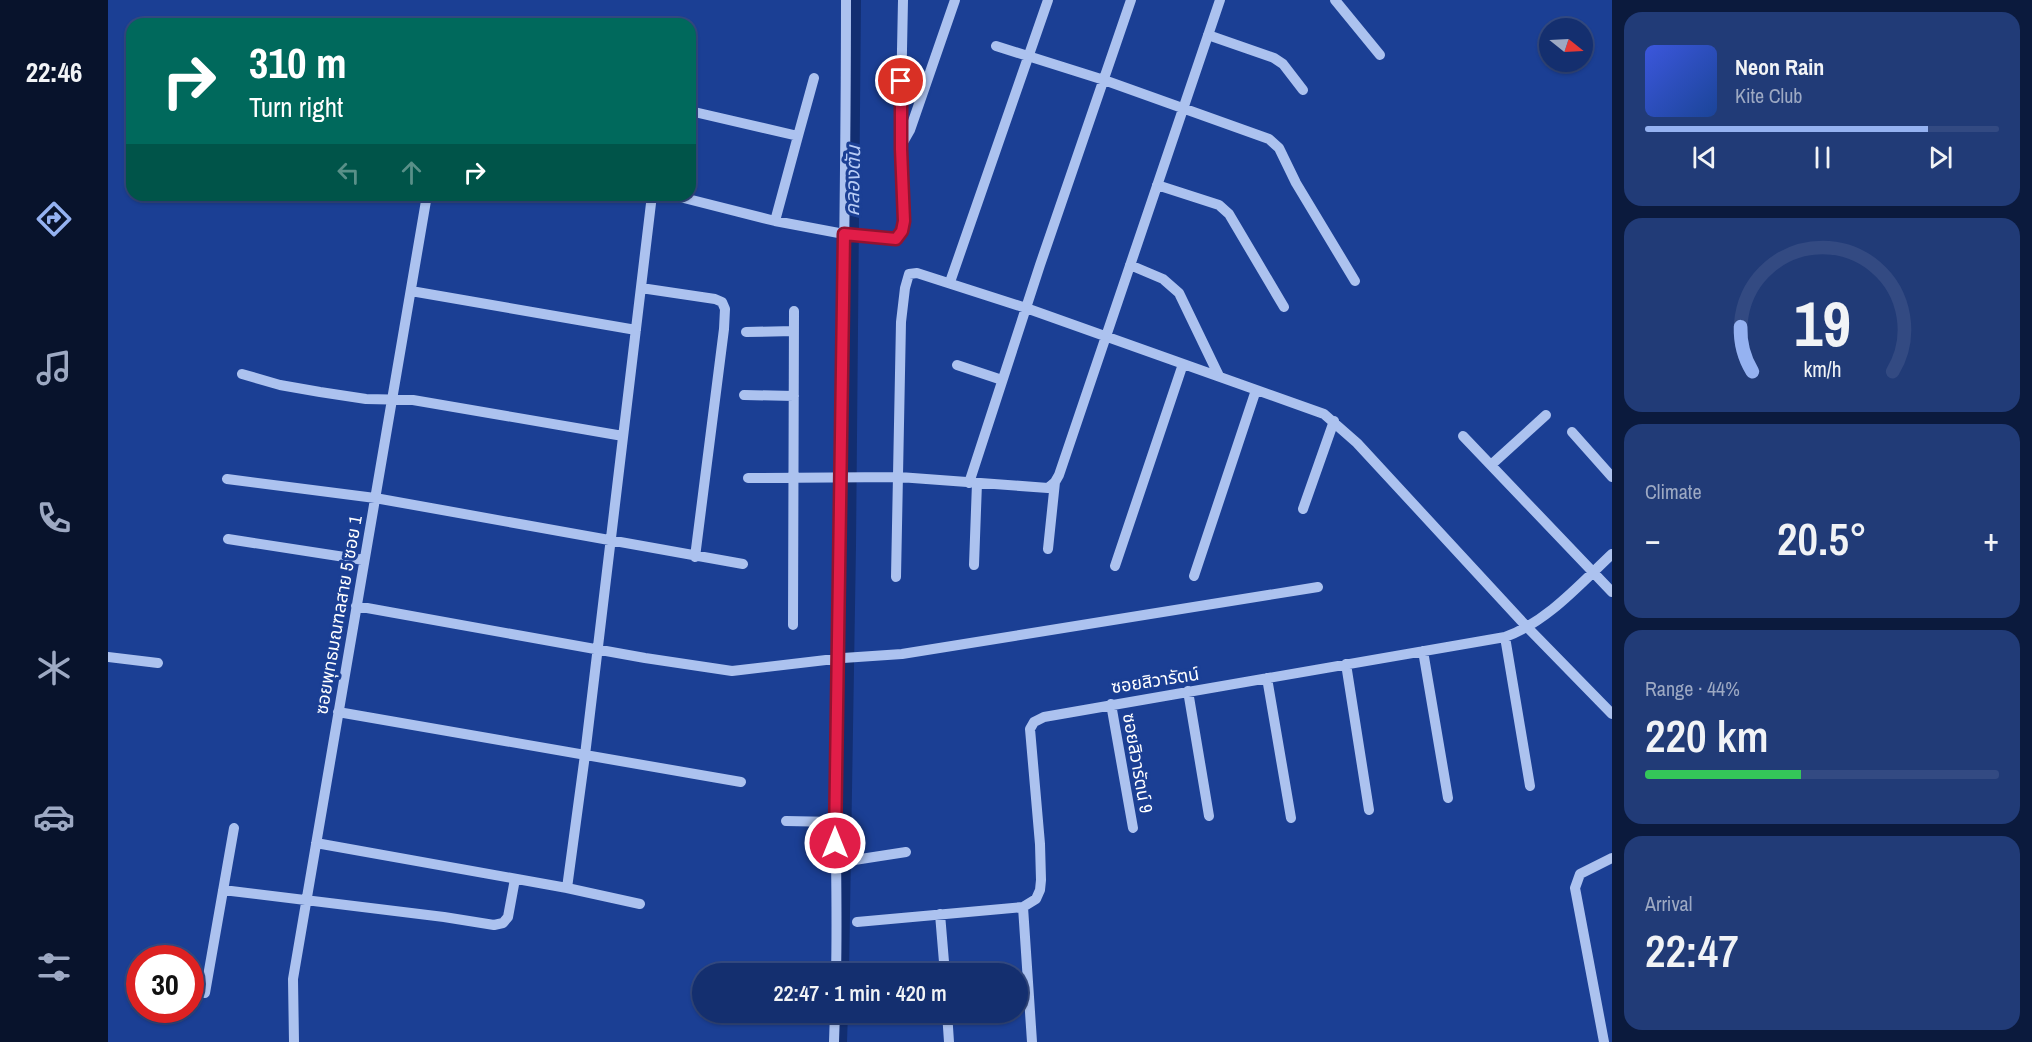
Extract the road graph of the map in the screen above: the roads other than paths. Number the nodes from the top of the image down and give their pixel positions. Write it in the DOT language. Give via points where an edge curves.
graph roads {
  1 [pos="846,0"];
  2 [pos="903,0"];
  3 [pos="955,0"];
  4 [pos="1048,0"];
  5 [pos="1131,0"];
  6 [pos="1220,0"];
  7 [pos="1335,0"];
  8 [pos="1208,35"];
  9 [pos="996,46"];
  10 [pos="1380,55"];
  11 [pos="1029,56"];
  12 [pos="814,78"];
  13 [pos="1104,80"];
  14 [pos="1304,90"];
  15 [pos="1182,110"];
  16 [pos="696,112"];
  17 [pos="798,136"];
  18 [pos="901,144"];
  19 [pos="1157,185"];
  20 [pos="426,201"];
  21 [pos="651,201"];
  22 [pos="696,201"];
  23 [pos="775,221"];
  24 [pos="847,234"];
  25 [pos="1130,265"];
  26 [pos="1355,281"];
  27 [pos="950,282"];
  28 [pos="641,288"];
  29 [pos="411,291"];
  30 [pos="1284,307"];
  31 [pos="1026,308"];
  32 [pos="794,311"];
  33 [pos="636,330"];
  34 [pos="794,331"];
  35 [pos="746,332"];
  36 [pos="1106,337"];
  37 [pos="1183,364"];
  38 [pos="957,366"];
  39 [pos="242,374"];
  40 [pos="1219,376"];
  41 [pos="1002,380"];
  42 [pos="1256,390"];
  43 [pos="744,395"];
  44 [pos="794,396"];
  45 [pos="393,399"];
  46 [pos="1546,415"];
  47 [pos="1334,421"];
  48 [pos="1572,432"];
  49 [pos="623,436"];
  50 [pos="1463,436"];
  51 [pos="1491,465"];
  52 [pos="748,477"];
  53 [pos="795,477"];
  54 [pos="846,477"];
  55 [pos="898,477"];
  56 [pos="1612,477"];
  57 [pos="227,479"];
  58 [pos="1055,482"];
  59 [pos="973,483"];
  60 [pos="375,498"];
  61 [pos="1303,509"];
  62 [pos="228,539"];
  63 [pos="610,541"];
  64 [pos="1048,549"];
  65 [pos="1612,554"];
  66 [pos="695,556"];
  67 [pos="364,560"];
  68 [pos="743,564"];
  69 [pos="974,565"];
  70 [pos="1115,566"];
  71 [pos="1593,572"];
  72 [pos="1194,576"];
  73 [pos="897,577"];
  74 [pos="1318,587"];
  75 [pos="1612,592"];
  76 [pos="356,606"];
  77 [pos="793,625"];
  78 [pos="1527,627"];
  79 [pos="1505,637"];
  80 [pos="597,649"];
  81 [pos="1423,651"];
  82 [pos="108,657"];
  83 [pos="840,658"];
  84 [pos="158,663"];
  85 [pos="1346,664"];
  86 [pos="1267,678"];
  87 [pos="1188,692"];
  88 [pos="1111,704"];
  89 [pos="338,712"];
  90 [pos="1612,714"];
  91 [pos="585,754"];
  92 [pos="741,782"];
  93 [pos="1530,786"];
  94 [pos="1448,798"];
  95 [pos="1369,810"];
  96 [pos="1209,816"];
  97 [pos="1291,818"];
  98 [pos="786,821"];
  99 [pos="835,822"];
  100 [pos="234,828"];
  101 [pos="1133,828"];
  102 [pos="316,843"];
  103 [pos="906,852"];
  104 [pos="1612,858"];
  105 [pos="838,863"];
  106 [pos="515,879"];
  107 [pos="567,888"];
  108 [pos="223,890"];
  109 [pos="306,901"];
  110 [pos="640,904"];
  111 [pos="1023,907"];
  112 [pos="940,914"];
  113 [pos="857,922"];
  114 [pos="836,963"];
  115 [pos="944,963"];
  116 [pos="205,993"];
  117 [pos="835,1023"];
  118 [pos="948,1023"];
  119 [pos="294,1042"];
  120 [pos="834,1042"];
  121 [pos="949,1042"];
  122 [pos="1032,1042"];
  123 [pos="1604,1042"];
  1 -- 24 [label="street"];
  2 -- 18 [label="street"];
  3 -- 18 [label="street" via="910,130"];
  4 -- 11 [label="street"];
  5 -- 13 [label="street"];
  6 -- 8 [label="street"];
  7 -- 10 [label="street"];
  8 -- 14 [label="street" via="1274,58"];
  8 -- 15 [label="street"];
  9 -- 11 [label="street"];
  11 -- 13 [label="street"];
  11 -- 27 [label="street"];
  12 -- 17 [label="street"];
  13 -- 15 [label="street"];
  13 -- 31 [label="street"];
  15 -- 19 [label="street"];
  15 -- 26 [label="street" via="1269,139 1279,148"];
  16 -- 17 [label="street"];
  17 -- 23 [label="street"];
  18 -- 24 [label="street" via="902,231 896,239"];
  19 -- 25 [label="street"];
  19 -- 30 [label="street" via="1219,204 1229,214"];
  20 -- 29 [label="street, ซอยพุทธมณฑลสาย 5 ซอย 1"];
  21 -- 28 [label="street"];
  22 -- 23 [label="street"];
  23 -- 24 [label="street"];
  24 -- 54 [label="street"];
  25 -- 36 [label="street"];
  25 -- 40 [label="street" via="1163,279 1179,293"];
  27 -- 31 [label="street"];
  27 -- 55 [label="street" via="909,274 905,288"];
  28 -- 33 [label="street"];
  28 -- 66 [label="street" via="704,297 722,302 725,309"];
  29 -- 33 [label="street"];
  29 -- 45 [label="street, ซอยพุทธมณฑลสาย 5 ซอย 1"];
  31 -- 36 [label="street"];
  31 -- 41 [label="street"];
  32 -- 34 [label="street"];
  33 -- 49 [label="street"];
  34 -- 35 [label="street"];
  34 -- 44 [label="street"];
  36 -- 37 [label="street"];
  36 -- 58 [label="street"];
  37 -- 40 [label="street"];
  37 -- 70 [label="street"];
  38 -- 41 [label="street"];
  39 -- 45 [label="street" via="332,394"];
  40 -- 42 [label="street"];
  41 -- 59 [label="street"];
  42 -- 47 [label="street" via="1310,408"];
  42 -- 72 [label="street"];
  43 -- 44 [label="street"];
  44 -- 53 [label="street"];
  45 -- 49 [label="street"];
  45 -- 60 [label="street, ซอยพุทธมณฑลสาย 5 ซอย 1"];
  46 -- 51 [label="street"];
  47 -- 61 [label="street"];
  47 -- 78 [label="street"];
  48 -- 56 [label="street"];
  49 -- 63 [label="street"];
  50 -- 51 [label="street"];
  51 -- 71 [label="street"];
  52 -- 53 [label="street"];
  53 -- 54 [label="street"];
  53 -- 77 [label="street"];
  54 -- 55 [label="street"];
  54 -- 83 [label="street"];
  55 -- 59 [label="street"];
  55 -- 73 [label="street"];
  57 -- 60 [label="street"];
  58 -- 59 [label="street" via="1048,488"];
  58 -- 64 [label="street"];
  59 -- 69 [label="street"];
  60 -- 63 [label="street"];
  60 -- 67 [label="street, ซอยพุทธมณฑลสาย 5 ซอย 1"];
  62 -- 67 [label="street"];
  63 -- 66 [label="street"];
  63 -- 80 [label="street"];
  65 -- 71 [label="street, ซอยสิวารัตน์"];
  66 -- 68 [label="street"];
  67 -- 76 [label="street, ซอยพุทธมณฑลสาย 5 ซอย 1"];
  71 -- 75 [label="street"];
  71 -- 78 [label="street, ซอยสิวารัตน์"];
  74 -- 83 [label="street" via="902,654"];
  76 -- 80 [label="street"];
  76 -- 89 [label="street, ซอยพุทธมณฑลสาย 5 ซอย 1"];
  78 -- 79 [label="street, ซอยสิวารัตน์"];
  78 -- 90 [label="street"];
  79 -- 81 [label="street, ซอยสิวารัตน์"];
  79 -- 93 [label="street"];
  80 -- 83 [label="street" via="732,670"];
  80 -- 91 [label="street"];
  81 -- 85 [label="street, ซอยสิวารัตน์"];
  81 -- 94 [label="street"];
  82 -- 84 [label="street"];
  83 -- 99 [label="street"];
  85 -- 86 [label="street, ซอยสิวารัตน์"];
  85 -- 95 [label="street"];
  86 -- 87 [label="street, ซอยสิวารัตน์"];
  86 -- 97 [label="street"];
  87 -- 88 [label="street, ซอยสิวารัตน์"];
  87 -- 96 [label="street"];
  88 -- 101 [label="street, ซอยสิวารัตน์ 9"];
  88 -- 111 [label="street, ซอยสิวารัตน์" via="1044,717 1029,729 1041,880 1036,899"];
  89 -- 91 [label="street"];
  89 -- 102 [label="street, ซอยพุทธมณฑลสาย 5 ซอย 1"];
  91 -- 92 [label="street"];
  91 -- 107 [label="street"];
  98 -- 99 [label="street"];
  99 -- 105 [label="street"];
  100 -- 108 [label="street"];
  102 -- 106 [label="street"];
  102 -- 109 [label="street, ซอยพุทธมณฑลสาย 5 ซอย 1"];
  103 -- 105 [label="street"];
  104 -- 123 [label="street" via="1580,874 1575,888"];
  105 -- 114 [label="street"];
  106 -- 107 [label="street"];
  106 -- 109 [label="street" via="508,917 494,925"];
  107 -- 110 [label="street"];
  108 -- 109 [label="street"];
  108 -- 116 [label="street"];
  109 -- 119 [label="street, ซอยพุทธมณฑลสาย 5 ซอย 1" via="293,979"];
  111 -- 112 [label="street"];
  111 -- 122 [label="street"];
  112 -- 113 [label="street"];
  112 -- 115 [label="street"];
  117 -- 120 [label="street"];
  118 -- 121 [label="street"];
}
